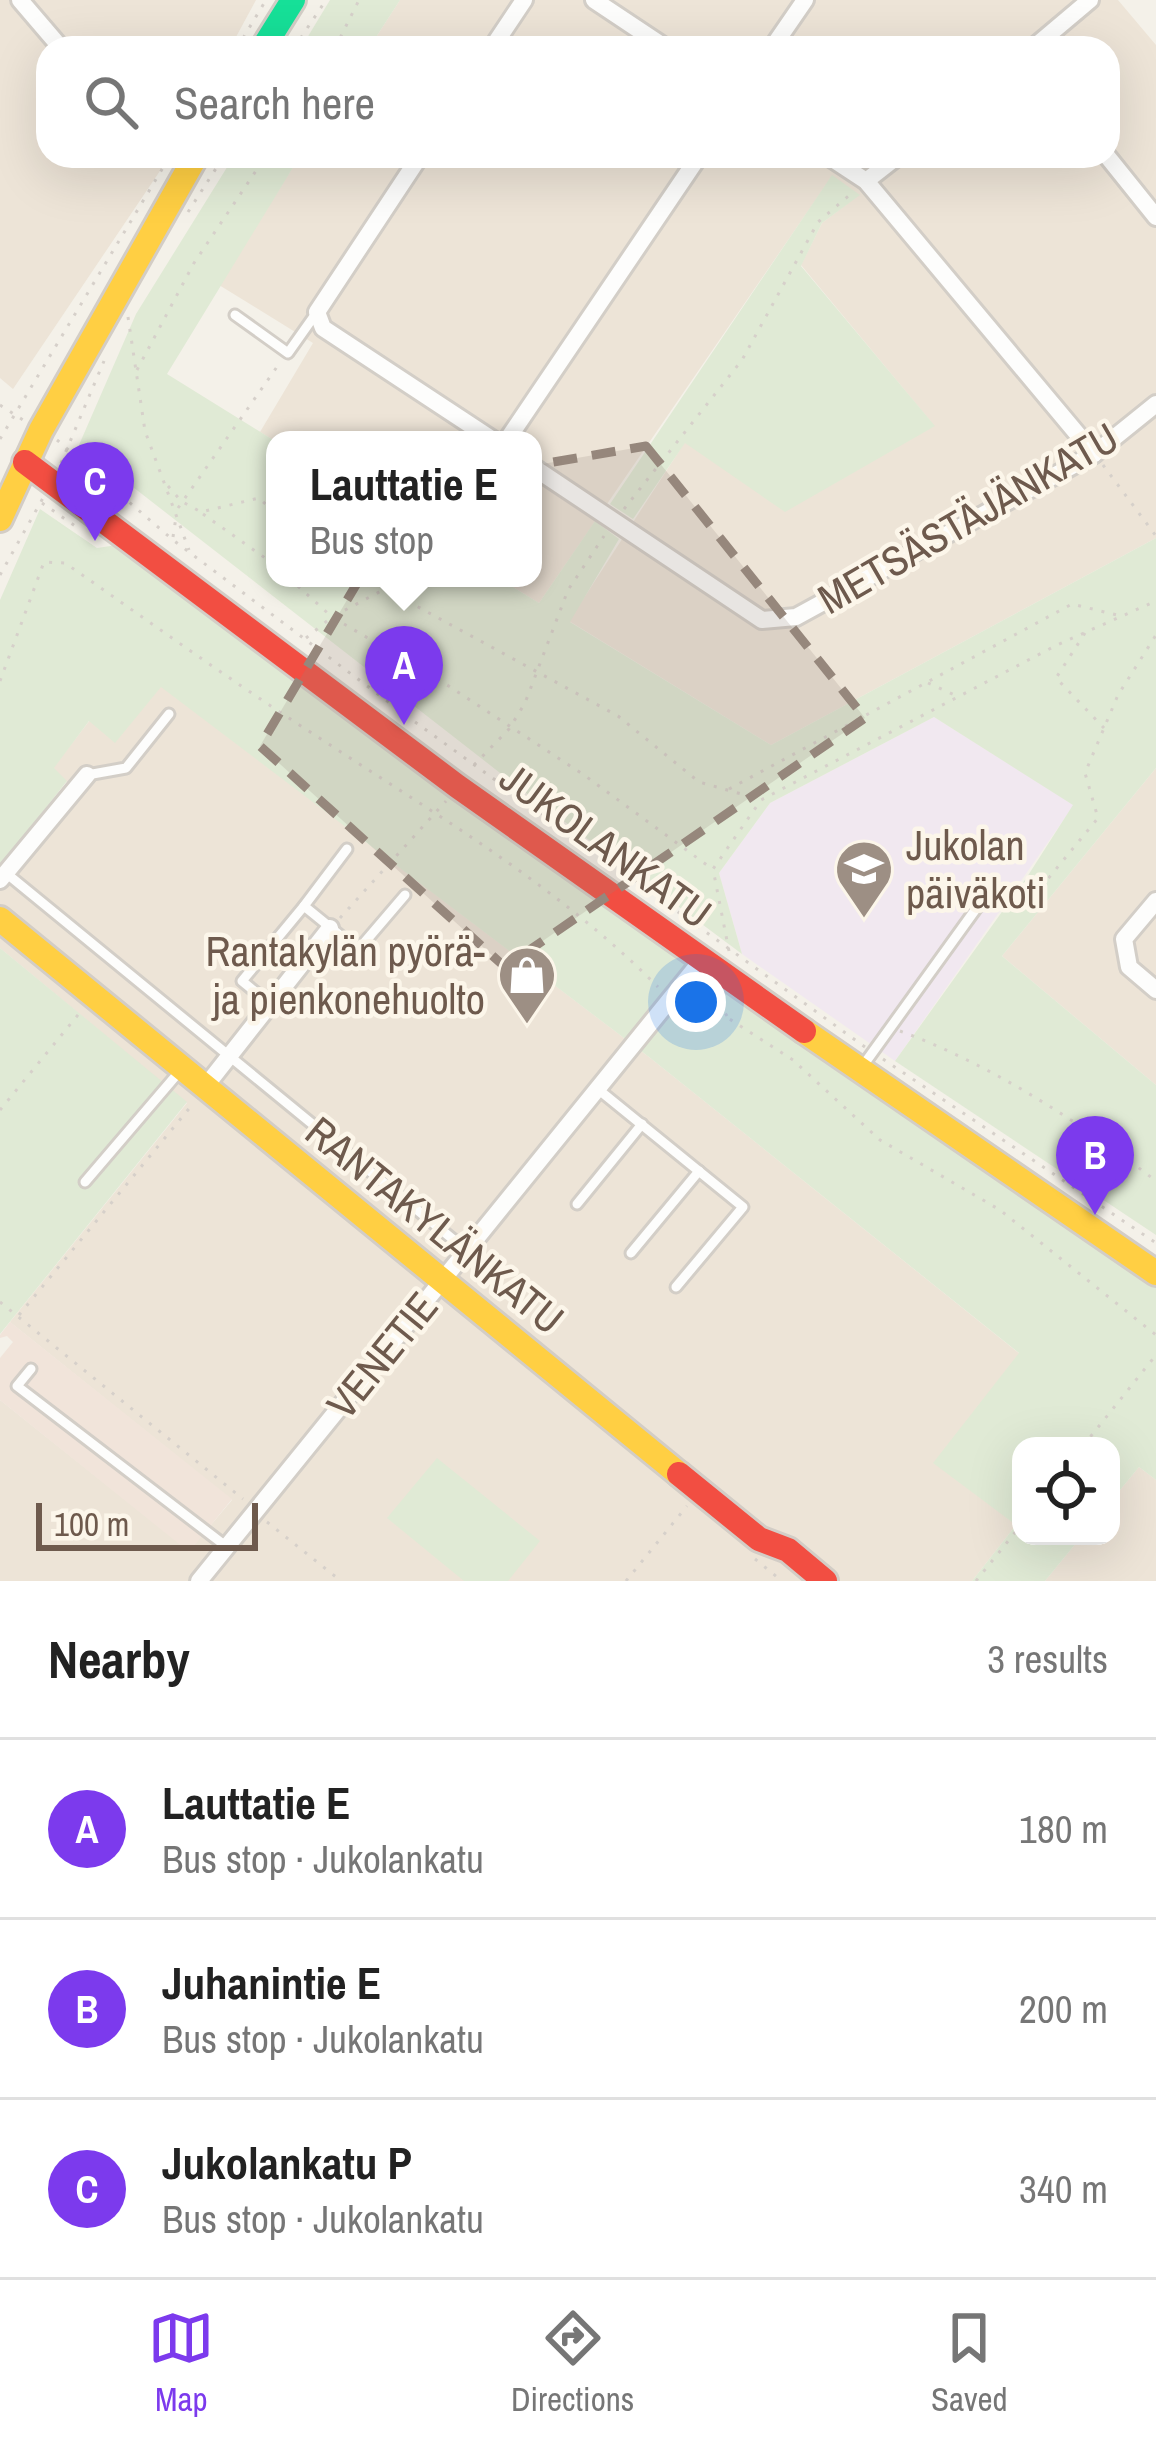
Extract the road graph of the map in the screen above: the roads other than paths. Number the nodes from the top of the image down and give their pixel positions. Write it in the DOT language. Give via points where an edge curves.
graph roads {
  1 [pos="20,0"];
  2 [pos="293,0"];
  3 [pos="524,0"];
  4 [pos="594,0"];
  5 [pos="805,0"];
  6 [pos="1090,0"];
  7 [pos="51,36"];
  8 [pos="270,36"];
  9 [pos="500,36"];
  10 [pos="648,36"];
  11 [pos="780,36"];
  12 [pos="1047,36"];
  13 [pos="189,168"];
  14 [pos="412,168"];
  15 [pos="691,168"];
  16 [pos="846,168"];
  17 [pos="883,168"];
  18 [pos="1117,168"];
  19 [pos="866,181"];
  20 [pos="1156,217"];
  21 [pos="317,312"];
  22 [pos="235,315"];
  23 [pos="1156,404"];
  24 [pos="479,431"];
  25 [pos="513,431"];
  26 [pos="1094,454"];
  27 [pos="25,462"];
  28 [pos="542,473"];
  29 [pos="0,518"];
  30 [pos="169,714"];
  31 [pos="87,775"];
  32 [pos="347,849"];
  33 [pos="3,876"];
  34 [pos="991,887"];
  35 [pos="404,895"];
  36 [pos="1156,901"];
  37 [pos="304,906"];
  38 [pos="0,920"];
  39 [pos="331,928"];
  40 [pos="704,972"];
  41 [pos="1156,990"];
  42 [pos="270,1004"];
  43 [pos="228,1055"];
  44 [pos="866,1062"];
  45 [pos="182,1069"];
  46 [pos="205,1087"];
  47 [pos="599,1090"];
  48 [pos="642,1124"];
  49 [pos="699,1171"];
  50 [pos="86,1182"];
  51 [pos="577,1204"];
  52 [pos="466,1250"];
  53 [pos="631,1253"];
  54 [pos="1156,1273"];
  55 [pos="441,1280"];
  56 [pos="676,1287"];
  57 [pos="31,1369"];
  58 [pos="227,1547"];
  59 [pos="199,1581"];
  60 [pos="825,1581"];
  1 -- 7 [label="street"];
  2 -- 8 [label="main road"];
  3 -- 9 [label="street"];
  4 -- 10 [label="street"];
  5 -- 11 [label="street"];
  6 -- 12 [label="street"];
  13 -- 27 [label="main road"];
  14 -- 21 [label="street"];
  15 -- 25 [label="street"];
  16 -- 19 [label="street"];
  17 -- 19 [label="street"];
  18 -- 20 [label="street"];
  19 -- 26 [label="street"];
  21 -- 22 [label="lane" via="287,353"];
  21 -- 24 [label="street" via="322,328"];
  23 -- 26 [label="street, METSÄSTÄJÄNKATU"];
  26 -- 28 [label="street, METSÄSTÄJÄNKATU" via="796,617 762,620"];
  27 -- 29 [label="main road"];
  27 -- 40 [label="main road, JUKOLANKATU" via="46,491 465,776"];
  30 -- 31 [label="lane" via="126,768"];
  31 -- 33 [label="street"];
  32 -- 37 [label="lane"];
  33 -- 43 [label="lane"];
  34 -- 44 [label="lane"];
  35 -- 39 [label="lane" via="358,950"];
  36 -- 41 [label="street" via="1124,939 1129,967"];
  37 -- 39 [label="lane"];
  37 -- 42 [label="lane" via="242,981"];
  38 -- 45 [label="main road, RANTAKYLÄNKATU"];
  39 -- 42 [label="street"];
  40 -- 44 [label="main road, JUKOLANKATU"];
  40 -- 47 [label="street, VENETIE" via="671,1000"];
  42 -- 43 [label="street"];
  43 -- 46 [label="street"];
  43 -- 52 [label="lane"];
  44 -- 54 [label="main road, JUKOLANKATU"];
  45 -- 46 [label="main road, RANTAKYLÄNKATU"];
  45 -- 50 [label="lane"];
  46 -- 55 [label="main road, RANTAKYLÄNKATU"];
  47 -- 48 [label="lane"];
  47 -- 52 [label="street, VENETIE"];
  48 -- 49 [label="lane"];
  48 -- 51 [label="lane"];
  49 -- 53 [label="lane"];
  49 -- 56 [label="lane" via="743,1207"];
  52 -- 55 [label="street, VENETIE"];
  55 -- 58 [label="street, VENETIE"];
  55 -- 60 [label="main road, RANTAKYLÄNKATU" via="759,1539 788,1550"];
  57 -- 58 [label="lane" via="17,1386"];
  58 -- 59 [label="street, VENETIE"];
}
